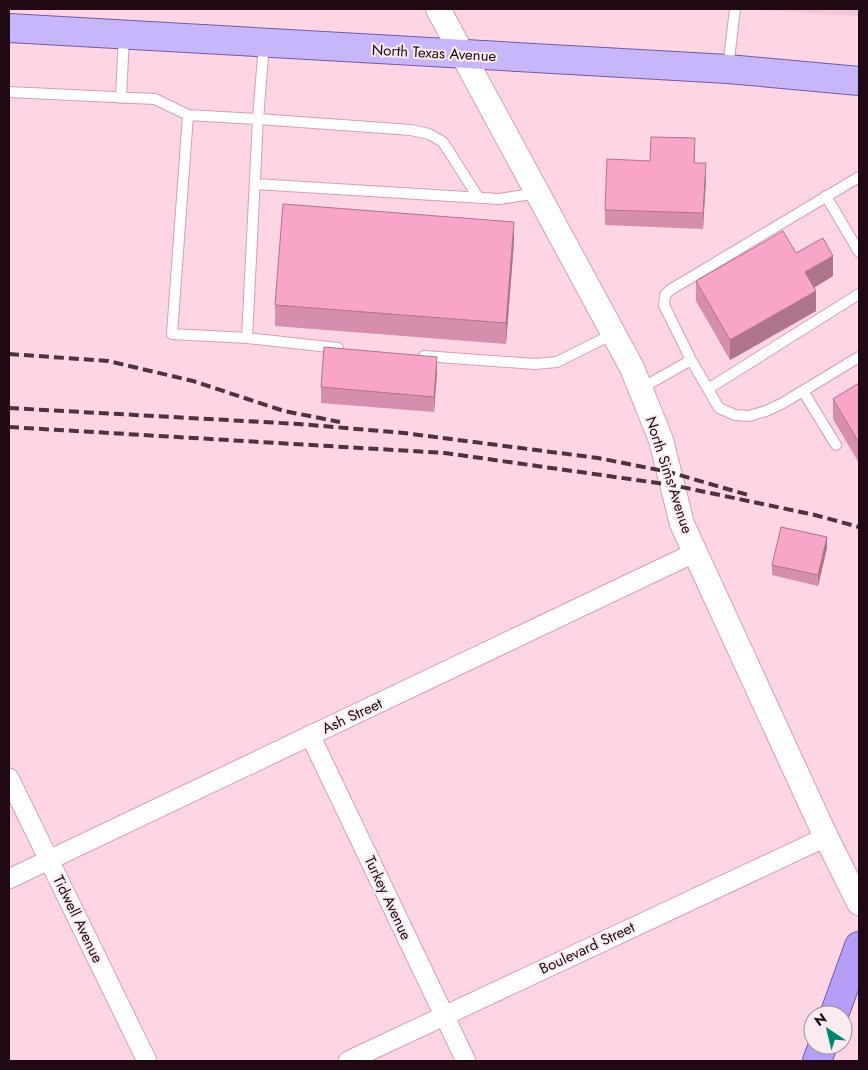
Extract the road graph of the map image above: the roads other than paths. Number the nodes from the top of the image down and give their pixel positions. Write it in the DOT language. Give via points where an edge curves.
graph roads {
  1 [pos="438,9"];
  2 [pos="735,9"];
  3 [pos="9,28"];
  4 [pos="124,35"];
  5 [pos="264,43"];
  6 [pos="464,54"];
  7 [pos="728,69"];
  8 [pos="859,80"];
  9 [pos="9,92"];
  10 [pos="121,98"];
  11 [pos="188,115"];
  12 [pos="258,119"];
  13 [pos="859,177"];
  14 [pos="255,184"];
  15 [pos="538,193"];
  16 [pos="826,196"];
  17 [pos="478,197"];
  18 [pos="859,252"];
  19 [pos="859,294"];
  20 [pos="613,334"];
  21 [pos="247,338"];
  22 [pos="347,349"];
  23 [pos="413,355"];
  24 [pos="859,356"];
  25 [pos="692,360"];
  26 [pos="640,389"];
  27 [pos="708,389"];
  28 [pos="804,391"];
  29 [pos="836,445"];
  30 [pos="696,552"];
  31 [pos="310,736"];
  32 [pos="9,778"];
  33 [pos="826,837"];
  34 [pos="49,860"];
  35 [pos="9,879"];
  36 [pos="859,903"];
  37 [pos="859,946"];
  38 [pos="838,1005"];
  39 [pos="444,1015"];
  40 [pos="147,1061"];
  41 [pos="348,1061"];
  42 [pos="466,1061"];
  1 -- 6 [label="street, North Sims Avenue"];
  2 -- 7 [label="lane"];
  3 -- 4 [label="main road, North Texas Avenue"];
  4 -- 5 [label="main road, North Texas Avenue"];
  4 -- 10 [label="lane"];
  5 -- 6 [label="main road, North Texas Avenue"];
  5 -- 12 [label="lane"];
  6 -- 7 [label="main road, North Texas Avenue"];
  6 -- 15 [label="street, North Sims Avenue"];
  7 -- 8 [label="main road, North Texas Avenue"];
  9 -- 10 [label="lane"];
  10 -- 11 [label="lane" via="155,99"];
  11 -- 12 [label="lane"];
  11 -- 21 [label="lane" via="172,334"];
  12 -- 14 [label="lane"];
  12 -- 17 [label="lane" via="429,134 443,142"];
  13 -- 16 [label="lane"];
  14 -- 17 [label="lane"];
  14 -- 21 [label="lane"];
  15 -- 17 [label="lane" via="499,199"];
  15 -- 20 [label="street, North Sims Avenue"];
  16 -- 18 [label="lane"];
  16 -- 25 [label="lane" via="665,295 664,305"];
  19 -- 27 [label="lane"];
  20 -- 23 [label="lane" via="557,362 535,364"];
  20 -- 26 [label="street, North Sims Avenue"];
  21 -- 22 [label="lane"];
  24 -- 28 [label="lane"];
  25 -- 26 [label="lane"];
  25 -- 27 [label="lane"];
  26 -- 30 [label="street, North Sims Avenue" via="661,440 682,524"];
  27 -- 28 [label="lane" via="719,408 735,415 749,416"];
  28 -- 29 [label="lane"];
  30 -- 31 [label="street, Ash Street"];
  30 -- 33 [label="street, North Sims Avenue"];
  31 -- 34 [label="street, Ash Street"];
  31 -- 39 [label="street, Turkey Avenue"];
  32 -- 34 [label="street, Tidwell Avenue"];
  33 -- 36 [label="street, North Sims Avenue"];
  33 -- 39 [label="street, Boulevard Street"];
  34 -- 35 [label="street, Ash Street"];
  34 -- 40 [label="street, Tidwell Avenue"];
  37 -- 38 [label="highway"];
  39 -- 41 [label="street, Boulevard Street"];
  39 -- 42 [label="street, Turkey Avenue"];
}
